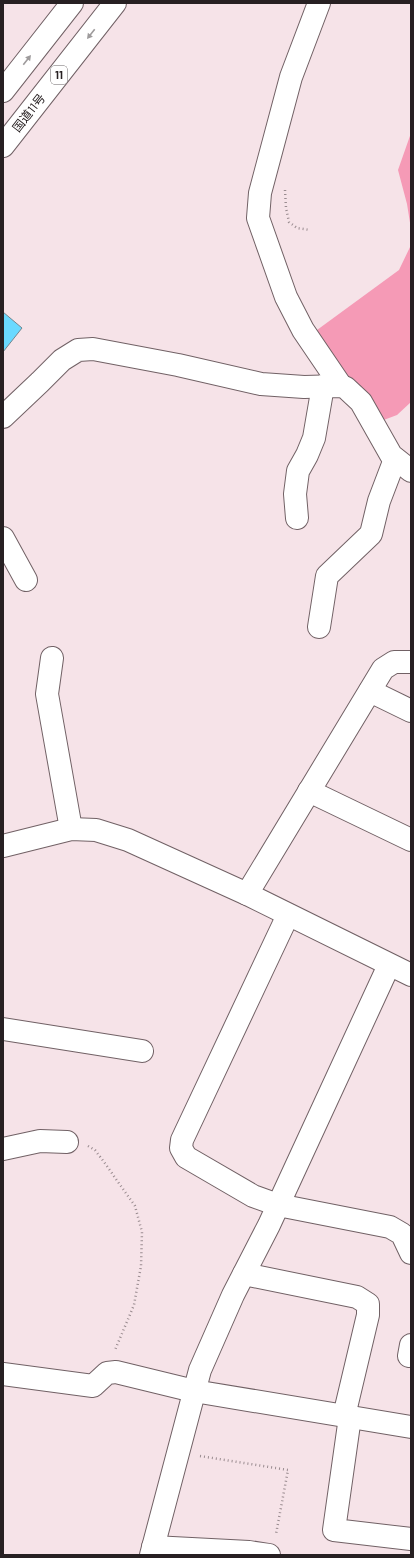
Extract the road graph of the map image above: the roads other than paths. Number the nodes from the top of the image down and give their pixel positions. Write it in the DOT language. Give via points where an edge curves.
graph roads {
  1 [pos="72,3"];
  2 [pos="115,3"];
  3 [pos="319,3"];
  4 [pos="3,90"];
  5 [pos="3,146"];
  6 [pos="332,386"];
  7 [pos="3,417"];
  8 [pos="403,465"];
  9 [pos="297,518"];
  10 [pos="3,538"];
  11 [pos="26,580"];
  12 [pos="319,627"];
  13 [pos="52,658"];
  14 [pos="411,662"];
  15 [pos="370,691"];
  16 [pos="411,711"];
  17 [pos="309,791"];
  18 [pos="71,829"];
  19 [pos="411,840"];
  20 [pos="3,846"];
  21 [pos="247,894"];
  22 [pos="288,915"];
  23 [pos="389,965"];
  24 [pos="411,975"];
  25 [pos="3,1029"];
  26 [pos="142,1051"];
  27 [pos="67,1142"];
  28 [pos="3,1148"];
  29 [pos="278,1205"];
  30 [pos="408,1237"];
  31 [pos="244,1274"];
  32 [pos="3,1374"];
  33 [pos="194,1391"];
  34 [pos="347,1417"];
  35 [pos="411,1427"];
  36 [pos="411,1539"];
  37 [pos="272,1547"];
  38 [pos="152,1551"];
  4 -- 1 [label="main road, one-way"];
  2 -- 5 [label="main road, 国道11号 / 11, one-way"];
  3 -- 6 [label="main road" via="291,78 260,193 258,218 286,297"];
  6 -- 7 [label="main road" via="261,384 170,363 86,349 78,350 62,360"];
  6 -- 8 [label="main road" via="346,388 361,402 391,455"];
  6 -- 9 [label="main road" via="314,438 298,471 295,494"];
  8 -- 12 [label="main road" via="379,501 371,534 327,576"];
  10 -- 11 [label="main road"];
  13 -- 18 [label="main road" via="47,694"];
  14 -- 15 [label="main road" via="394,662 383,669"];
  15 -- 16 [label="main road"];
  15 -- 17 [label="main road"];
  17 -- 19 [label="main road"];
  17 -- 21 [label="main road"];
  18 -- 20 [label="main road"];
  18 -- 21 [label="main road" via="96,830 128,840"];
  21 -- 22 [label="main road"];
  22 -- 23 [label="main road"];
  22 -- 29 [label="main road" via="182,1140 181,1148 186,1157 253,1196"];
  23 -- 24 [label="main road"];
  23 -- 29 [label="main road"];
  25 -- 26 [label="main road"];
  27 -- 28 [label="main road" via="40,1142"];
  29 -- 30 [label="main road" via="390,1227"];
  29 -- 31 [label="main road"];
  31 -- 33 [label="main road" via="232,1295 200,1370"];
  31 -- 34 [label="main road" via="357,1297 368,1304 368,1315"];
  32 -- 33 [label="main road" via="93,1386 107,1373 116,1372"];
  33 -- 34 [label="main road"];
  33 -- 38 [label="main road"];
  34 -- 35 [label="main road"];
  34 -- 36 [label="main road" via="334,1530"];
  37 -- 38 [label="main road" via="249,1552"];
}
